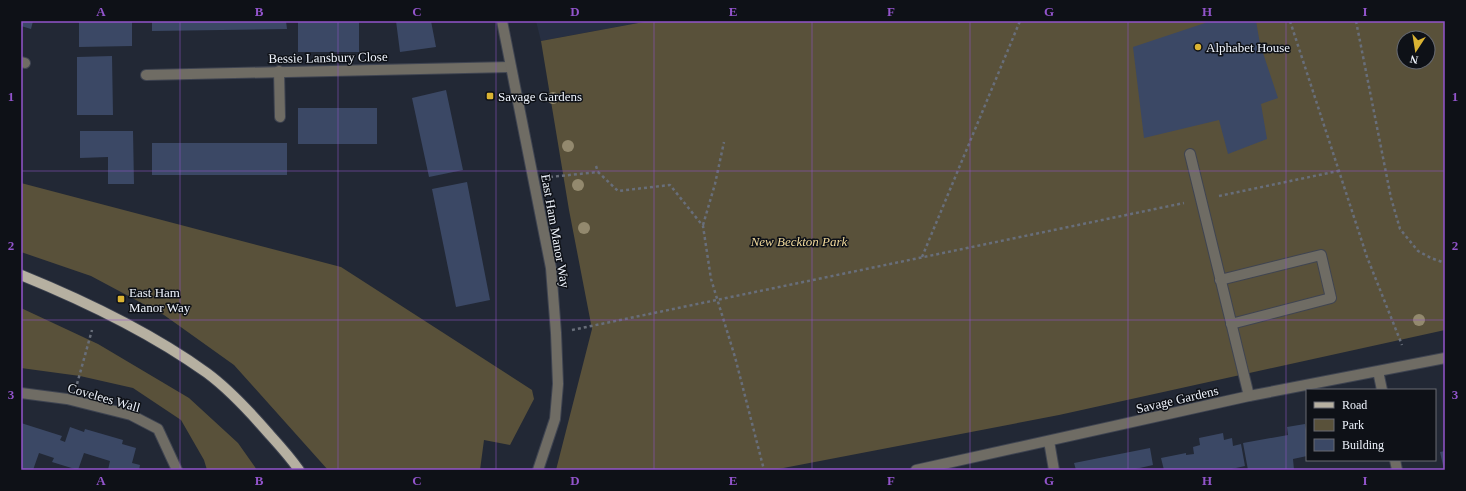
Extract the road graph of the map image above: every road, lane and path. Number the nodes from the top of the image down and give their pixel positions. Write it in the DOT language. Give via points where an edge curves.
graph roads {
  1 [pos="502,21"];
  2 [pos="1020,21"];
  3 [pos="1290,21"];
  4 [pos="1356,21"];
  5 [pos="510,67"];
  6 [pos="279,71"];
  7 [pos="146,75"];
  8 [pos="280,117"];
  9 [pos="724,142"];
  10 [pos="1190,154"];
  11 [pos="596,166"];
  12 [pos="1338,171"];
  13 [pos="598,172"];
  14 [pos="534,179"];
  15 [pos="1201,199"];
  16 [pos="703,226"];
  17 [pos="922,257"];
  18 [pos="1445,263"];
  19 [pos="21,275"];
  20 [pos="1220,280"];
  21 [pos="718,300"];
  22 [pos="1231,324"];
  23 [pos="92,330"];
  24 [pos="556,333"];
  25 [pos="1402,345"];
  26 [pos="1445,358"];
  27 [pos="1378,371"];
  28 [pos="1382,389"];
  29 [pos="21,393"];
  30 [pos="1249,396"];
  31 [pos="72,400"];
  32 [pos="1049,441"];
  33 [pos="177,470"];
  34 [pos="299,470"];
  35 [pos="538,470"];
  36 [pos="764,470"];
  37 [pos="916,470"];
  38 [pos="1054,470"];
  1 -- 5 [label="street, East Ham Manor Way"];
  2 -- 17 [label="path"];
  3 -- 12 [label="path"];
  4 -- 18 [label="path" via="1391,198 1400,229 1418,251"];
  5 -- 6 [label="street, Bessie Lansbury Close"];
  5 -- 14 [label="street, East Ham Manor Way"];
  6 -- 7 [label="street, Bessie Lansbury Close"];
  6 -- 8 [label="street"];
  9 -- 16 [label="path"];
  10 -- 15 [label="street"];
  11 -- 13 [label="path"];
  12 -- 15 [label="path"];
  12 -- 25 [label="path" via="1367,257"];
  13 -- 14 [label="path"];
  13 -- 16 [label="path" via="618,191 670,185"];
  14 -- 24 [label="street, East Ham Manor Way" via="551,268"];
  15 -- 17 [label="path"];
  15 -- 20 [label="street"];
  16 -- 21 [label="path" via="711,279"];
  17 -- 21 [label="path"];
  19 -- 34 [label="main road" via="102,311 162,344 208,374 247,408"];
  20 -- 22 [label="street"];
  20 -- 22 [label="street" via="1321,255 1331,298"];
  21 -- 24 [label="path"];
  21 -- 36 [label="path" via="736,357"];
  22 -- 30 [label="street"];
  23 -- 31 [label="path"];
  24 -- 35 [label="street, East Ham Manor Way" via="558,384 555,419"];
  26 -- 27 [label="street, Savage Gardens"];
  27 -- 28 [label="street"];
  27 -- 30 [label="street, Savage Gardens"];
  29 -- 31 [label="street, Covelees Wall"];
  30 -- 32 [label="street, Savage Gardens"];
  31 -- 33 [label="street, Covelees Wall" via="131,415 158,429"];
  32 -- 37 [label="street, Savage Gardens"];
  32 -- 38 [label="street"];
}
